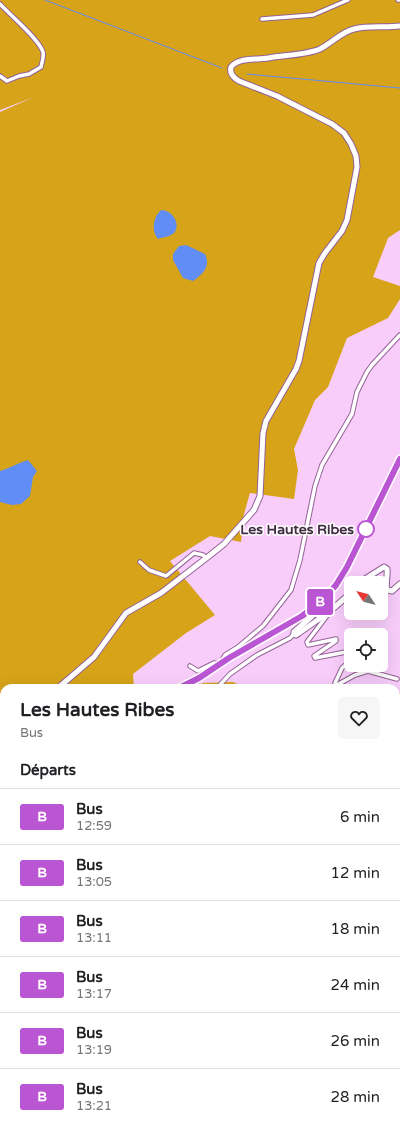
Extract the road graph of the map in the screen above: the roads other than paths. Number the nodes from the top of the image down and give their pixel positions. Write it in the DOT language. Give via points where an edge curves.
graph roads {
  1 [pos="348,0"];
  2 [pos="0,4"];
  3 [pos="262,19"];
  4 [pos="400,26"];
  5 [pos="0,76"];
  6 [pos="400,335"];
  7 [pos="400,459"];
  8 [pos="206,558"];
  9 [pos="140,562"];
  10 [pos="370,576"];
  11 [pos="388,576"];
  12 [pos="400,584"];
  13 [pos="388,590"];
  14 [pos="344,599"];
  15 [pos="321,601"];
  16 [pos="329,612"];
  17 [pos="294,634"];
  18 [pos="344,652"];
  19 [pos="220,664"];
  20 [pos="190,666"];
  21 [pos="344,666"];
  22 [pos="365,672"];
  23 [pos="372,672"];
  24 [pos="397,679"];
  25 [pos="63,684"];
  26 [pos="187,684"];
  27 [pos="221,684"];
  28 [pos="336,684"];
  29 [pos="339,684"];
  1 -- 3 [label="street" via="313,15"];
  2 -- 5 [label="street" via="31,35 44,54 40,67 29,74 7,81"];
  4 -- 8 [label="street" via="354,29 319,49 240,61 231,67 231,74 239,81 277,96 332,124 351,144 357,167 345,226 322,258 316,272 299,361 266,421 259,502 224,544"];
  6 -- 19 [label="street" via="367,372 357,392 352,414 322,465 291,590 263,626 225,655"];
  7 -- 15 [label="street" via="347,567 336,585"];
  8 -- 9 [label="street" via="194,553 166,576 149,570"];
  8 -- 25 [label="street" via="161,593 126,613 94,657"];
  10 -- 11 [label="street" via="384,568 387,569"];
  12 -- 13 [label="street" via="392,591"];
  14 -- 16 [label="street"];
  15 -- 17 [label="street" via="323,604 319,610"];
  15 -- 19 [label="street" via="302,616"];
  16 -- 17 [label="street"];
  16 -- 18 [label="street" via="307,642 308,645 336,639 314,656 315,658"];
  17 -- 27 [label="street" via="230,674"];
  19 -- 20 [label="street" via="214,663 198,671"];
  19 -- 26 [label="street"];
  21 -- 28 [label="street"];
  22 -- 29 [label="street"];
  23 -- 24 [label="street"];
}
